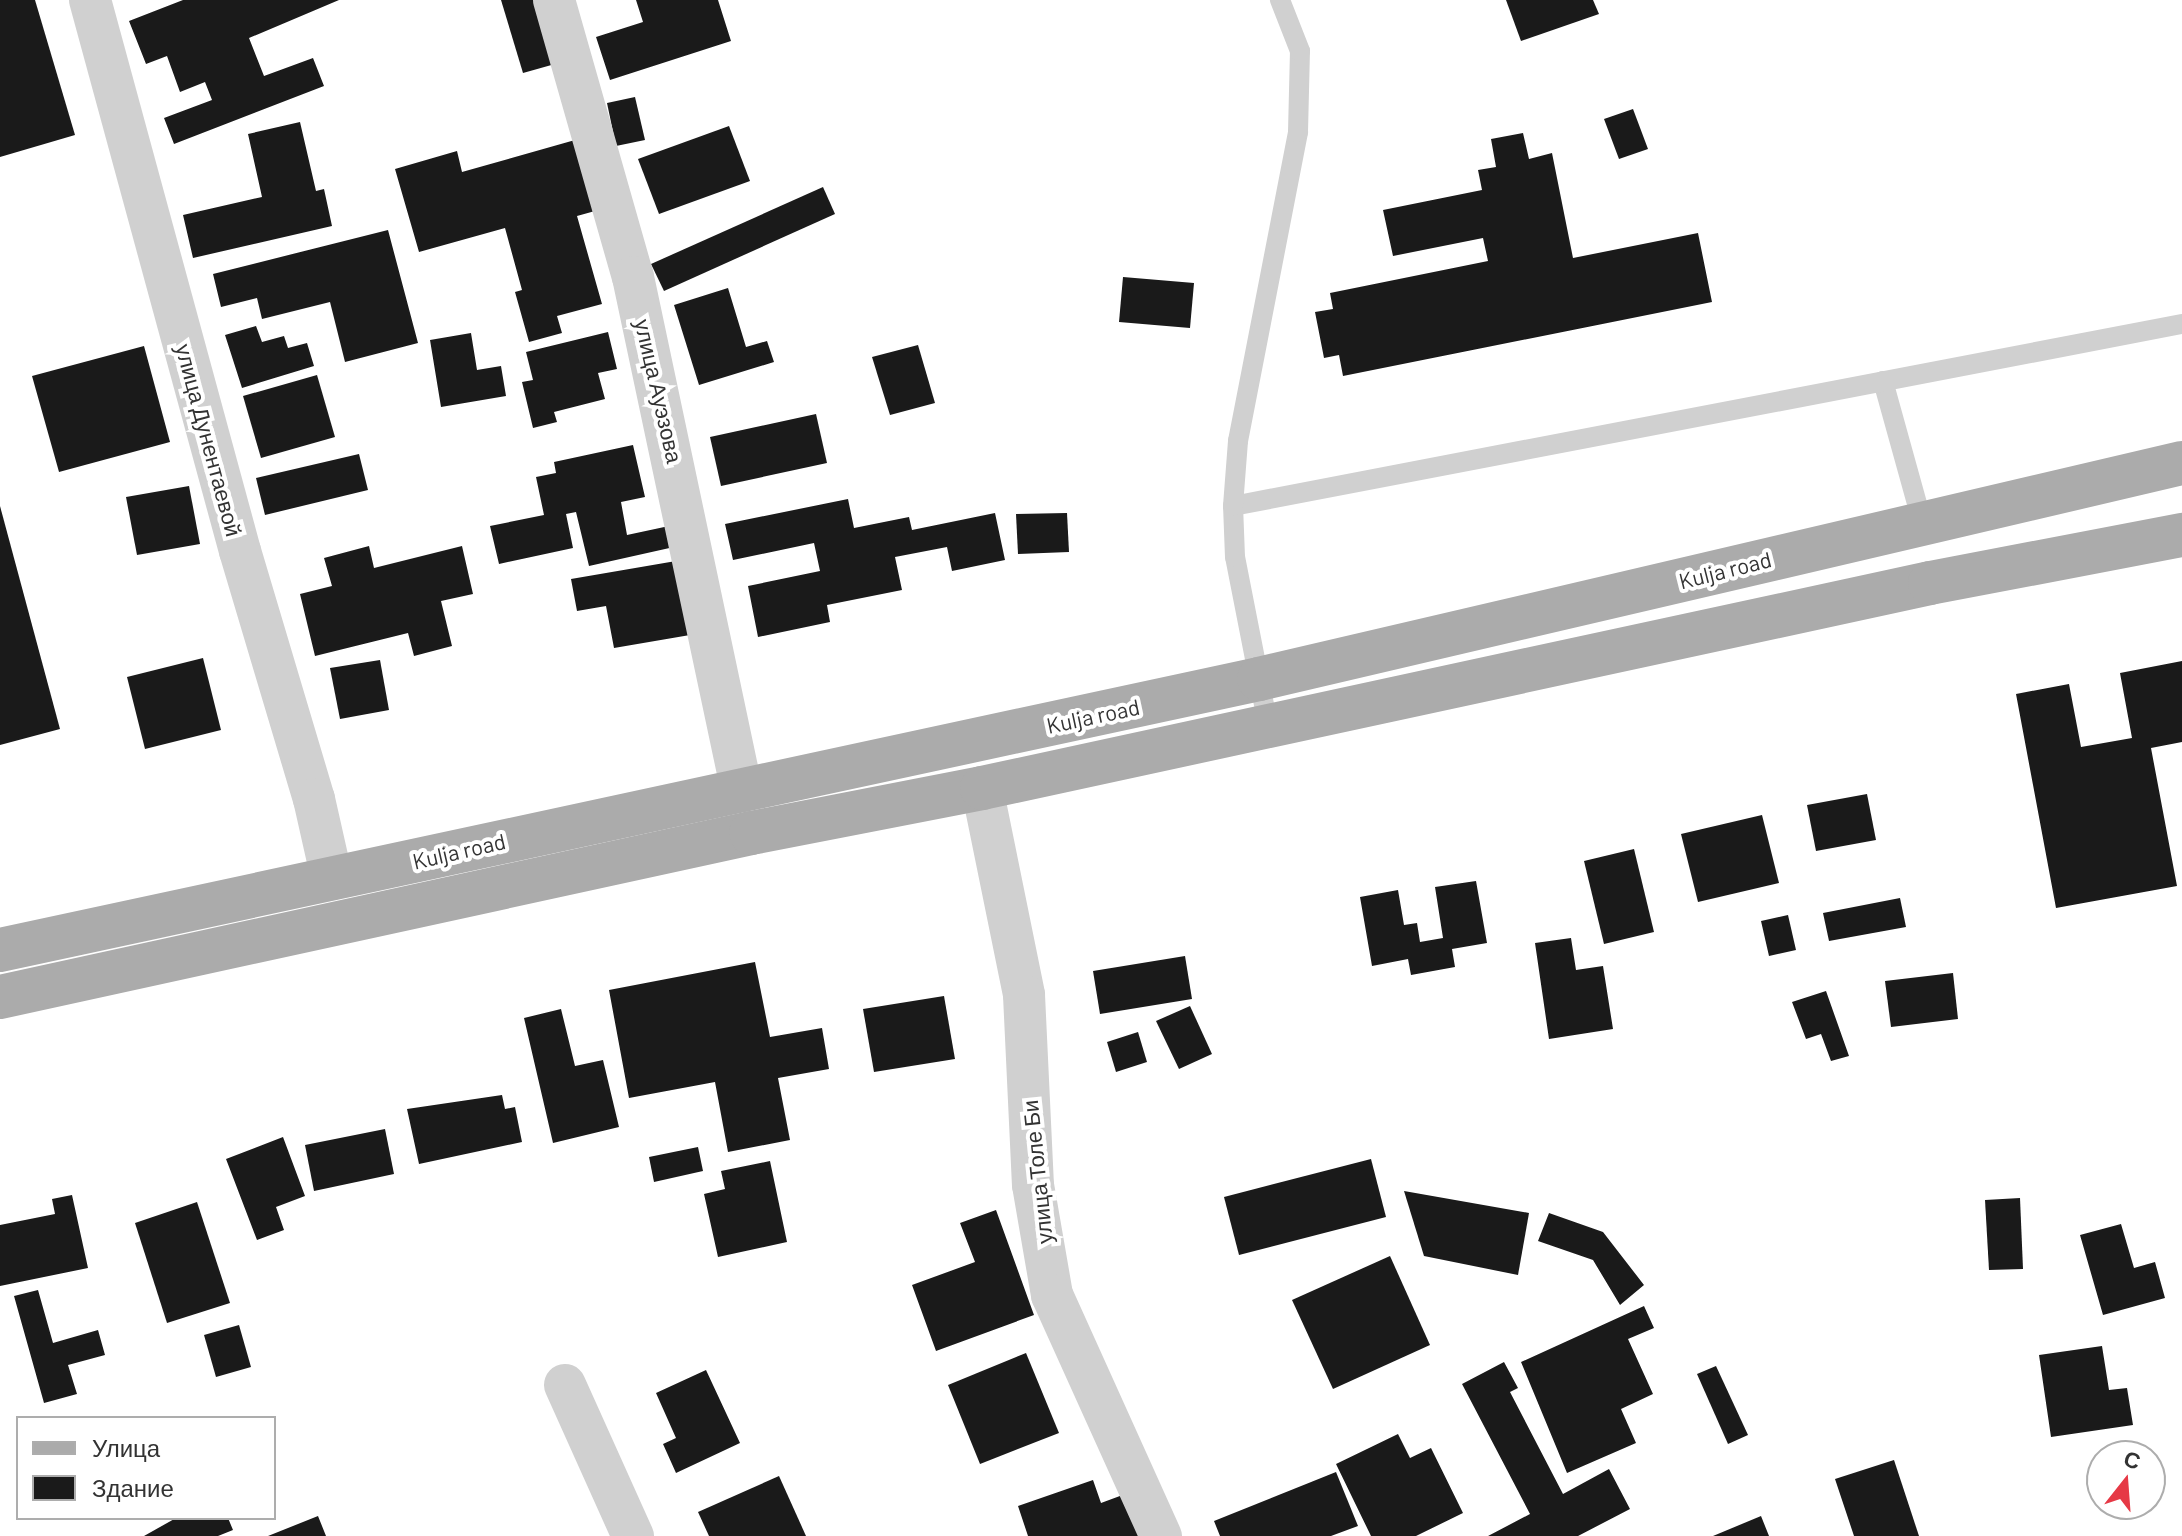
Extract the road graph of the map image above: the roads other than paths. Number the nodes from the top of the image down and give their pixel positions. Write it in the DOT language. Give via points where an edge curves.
graph roads {
  1 [pos="90,0"];
  2 [pos="554,0"];
  3 [pos="1280,0"];
  4 [pos="2182,324"];
  5 [pos="1883,381"];
  6 [pos="2182,463"];
  7 [pos="1233,506"];
  8 [pos="1922,522"];
  9 [pos="2182,535"];
  10 [pos="1259,679"];
  11 [pos="1268,725"];
  12 [pos="741,787"];
  13 [pos="982,788"];
  14 [pos="332,879"];
  15 [pos="0,950"];
  16 [pos="0,997"];
  17 [pos="565,1385"];
  18 [pos="633,1536"];
  19 [pos="1161,1536"];
  1 -- 14 [label="street, улица Дунентаевой"];
  2 -- 12 [label="street, улица Ауэзова" via="633,277"];
  3 -- 7 [label="lane" via="1300,51 1298,132 1238,441"];
  4 -- 5 [label="lane"];
  5 -- 7 [label="lane"];
  5 -- 8 [label="lane"];
  6 -- 8 [label="main road, Kulja road"];
  7 -- 10 [label="lane" via="1235,557"];
  8 -- 10 [label="main road, Kulja road"];
  9 -- 11 [label="main road, Kulja road" via="1930,583"];
  10 -- 11 [label="lane"];
  10 -- 12 [label="main road, Kulja road"];
  11 -- 13 [label="main road, Kulja road"];
  12 -- 14 [label="main road, Kulja road"];
  13 -- 16 [label="main road, Kulja road" via="751,833"];
  13 -- 19 [label="street, улица Толе Би" via="1024,995 1033,1185 1052,1295"];
  14 -- 15 [label="main road, Kulja road"];
  17 -- 18 [label="street"];
}
